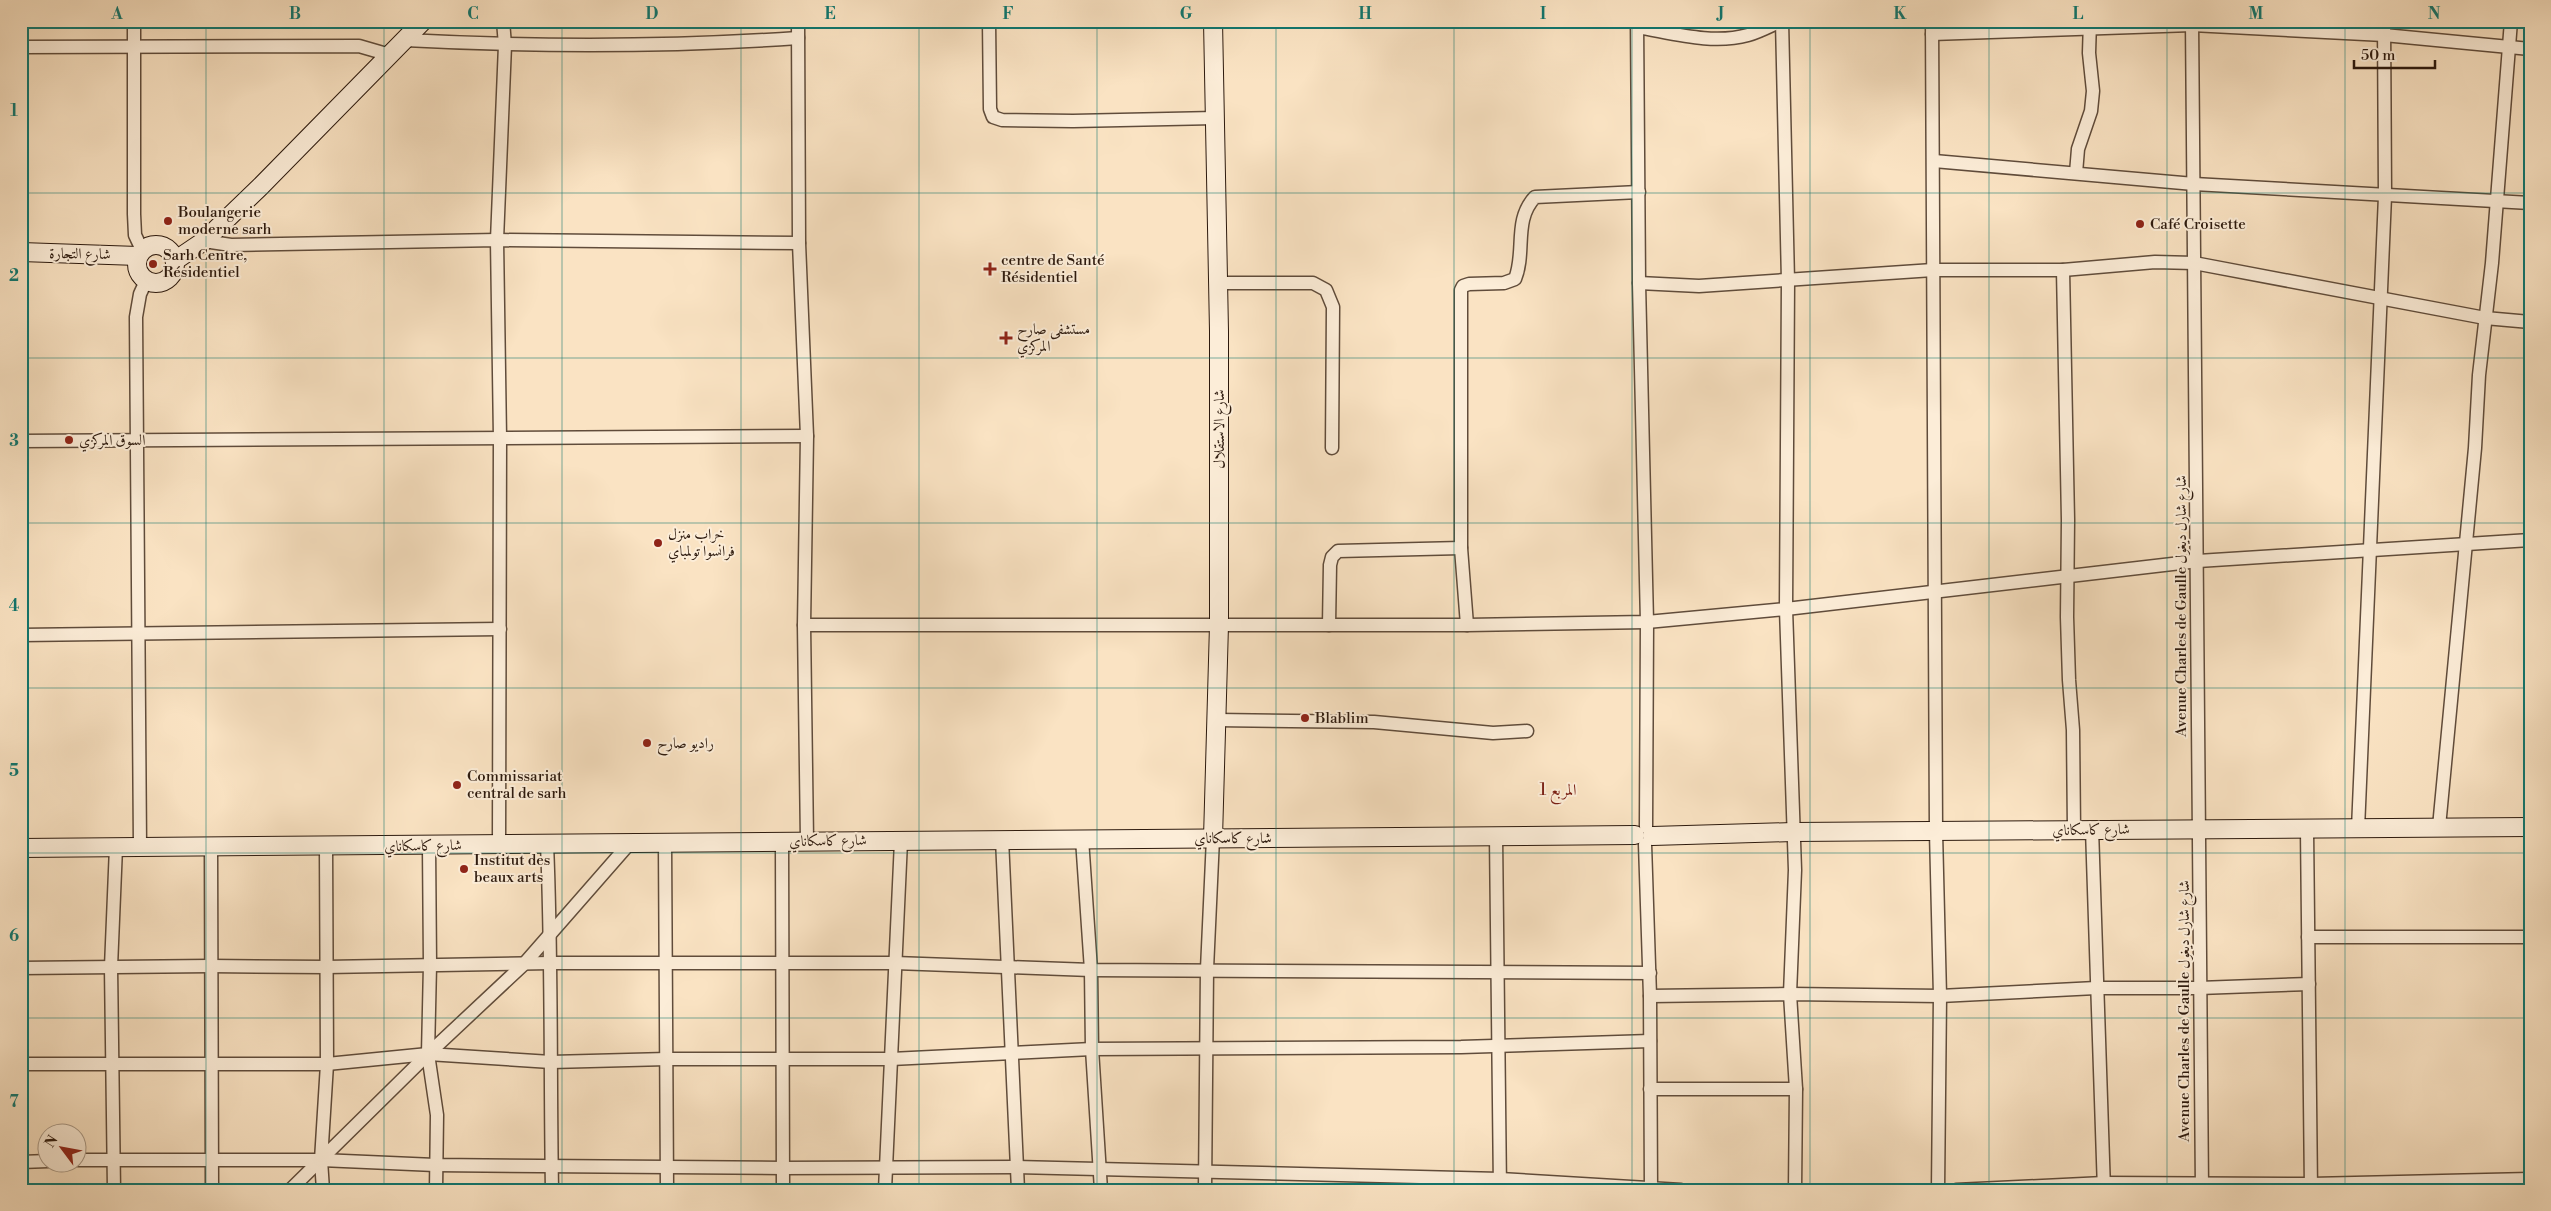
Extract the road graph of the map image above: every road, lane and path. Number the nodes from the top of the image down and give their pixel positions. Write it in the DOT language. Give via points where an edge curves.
graph roads {
  1 [pos="134,21"];
  2 [pos="423,21"];
  3 [pos="503,21"];
  4 [pos="798,21"];
  5 [pos="989,21"];
  6 [pos="1213,21"];
  7 [pos="1782,21"];
  8 [pos="1932,21"];
  9 [pos="2384,21"];
  10 [pos="2511,21"];
  11 [pos="2192,23"];
  12 [pos="1637,24"];
  13 [pos="2090,25"];
  14 [pos="1990,26"];
  15 [pos="1932,34"];
  16 [pos="2384,35"];
  17 [pos="798,38"];
  18 [pos="405,40"];
  19 [pos="505,46"];
  20 [pos="21,47"];
  21 [pos="134,47"];
  22 [pos="2508,48"];
  23 [pos="2530,49"];
  24 [pos="390,55"];
  25 [pos="1214,118"];
  26 [pos="1934,161"];
  27 [pos="2076,173"];
  28 [pos="2194,184"];
  29 [pos="1639,192"];
  30 [pos="2384,196"];
  31 [pos="2496,200"];
  32 [pos="2530,203"];
  33 [pos="497,240"];
  34 [pos="204,241"];
  35 [pos="799,243"];
  36 [pos="21,252"];
  37 [pos="140,253"];
  38 [pos="176,260"];
  39 [pos="2194,263"];
  40 [pos="1933,270"];
  41 [pos="2063,270"];
  42 [pos="146,281"];
  43 [pos="1788,281"];
  44 [pos="1218,283"];
  45 [pos="1640,283"];
  46 [pos="2381,299"];
  47 [pos="2485,318"];
  48 [pos="2530,322"];
  49 [pos="807,436"];
  50 [pos="500,438"];
  51 [pos="136,440"];
  52 [pos="21,441"];
  53 [pos="1332,448"];
  54 [pos="2530,540"];
  55 [pos="2466,542"];
  56 [pos="1461,548"];
  57 [pos="2371,551"];
  58 [pos="2198,561"];
  59 [pos="2067,576"];
  60 [pos="1935,592"];
  61 [pos="1786,609"];
  62 [pos="1647,622"];
  63 [pos="804,625"];
  64 [pos="1219,625"];
  65 [pos="1329,625"];
  66 [pos="1467,625"];
  67 [pos="500,629"];
  68 [pos="140,634"];
  69 [pos="21,635"];
  70 [pos="1216,720"];
  71 [pos="1527,731"];
  72 [pos="2439,827"];
  73 [pos="2530,827"];
  74 [pos="2358,828"];
  75 [pos="2083,829"];
  76 [pos="2198,829"];
  77 [pos="2307,830"];
  78 [pos="1793,832"];
  79 [pos="1936,832"];
  80 [pos="1645,835"];
  81 [pos="1496,836"];
  82 [pos="1213,838"];
  83 [pos="1002,839"];
  84 [pos="1082,840"];
  85 [pos="807,841"];
  86 [pos="901,841"];
  87 [pos="782,842"];
  88 [pos="665,843"];
  89 [pos="499,844"];
  90 [pos="547,844"];
  91 [pos="629,844"];
  92 [pos="326,846"];
  93 [pos="429,846"];
  94 [pos="116,847"];
  95 [pos="140,847"];
  96 [pos="211,847"];
  97 [pos="21,848"];
  98 [pos="551,934"];
  99 [pos="2308,937"];
  100 [pos="2530,937"];
  101 [pos="550,963"];
  102 [pos="524,964"];
  103 [pos="667,964"];
  104 [pos="895,964"];
  105 [pos="430,965"];
  106 [pos="781,965"];
  107 [pos="210,966"];
  108 [pos="111,967"];
  109 [pos="326,967"];
  110 [pos="1006,967"];
  111 [pos="21,968"];
  112 [pos="1207,969"];
  113 [pos="1091,970"];
  114 [pos="1497,972"];
  115 [pos="1650,973"];
  116 [pos="2309,984"];
  117 [pos="2096,988"];
  118 [pos="2200,988"];
  119 [pos="1790,994"];
  120 [pos="1650,996"];
  121 [pos="1940,996"];
  122 [pos="1650,1041"];
  123 [pos="1499,1046"];
  124 [pos="1092,1048"];
  125 [pos="1208,1050"];
  126 [pos="1012,1052"];
  127 [pos="428,1054"];
  128 [pos="667,1059"];
  129 [pos="891,1059"];
  130 [pos="782,1060"];
  131 [pos="552,1062"];
  132 [pos="21,1064"];
  133 [pos="111,1064"];
  134 [pos="212,1064"];
  135 [pos="327,1064"];
  136 [pos="1650,1089"];
  137 [pos="1796,1089"];
  138 [pos="212,1159"];
  139 [pos="88,1160"];
  140 [pos="114,1160"];
  141 [pos="321,1160"];
  142 [pos="38,1161"];
  143 [pos="21,1162"];
  144 [pos="435,1166"];
  145 [pos="552,1166"];
  146 [pos="667,1166"];
  147 [pos="1016,1167"];
  148 [pos="783,1168"];
  149 [pos="887,1168"];
  150 [pos="1100,1170"];
  151 [pos="1204,1171"];
  152 [pos="2530,1179"];
  153 [pos="1500,1184"];
  154 [pos="2104,1186"];
  155 [pos="2202,1186"];
  156 [pos="2311,1187"];
  157 [pos="2020,1188"];
  158 [pos="114,1190"];
  159 [pos="212,1190"];
  160 [pos="290,1190"];
  161 [pos="322,1190"];
  162 [pos="436,1190"];
  163 [pos="552,1190"];
  164 [pos="667,1190"];
  165 [pos="783,1190"];
  166 [pos="885,1190"];
  167 [pos="1018,1190"];
  168 [pos="1101,1190"];
  169 [pos="1204,1190"];
  170 [pos="1651,1190"];
  171 [pos="1681,1190"];
  172 [pos="1795,1190"];
  173 [pos="1938,1190"];
  174 [pos="1956,1190"];
  1 -- 21 [label="street"];
  2 -- 18 [label="street"];
  3 -- 19 [label="street"];
  4 -- 17 [label="street"];
  5 -- 25 [label="street" via="990,109 993,117 1002,120 1073,121"];
  6 -- 25 [label="street, شارع الاستقلال"];
  7 -- 12 [label="street" via="1748,35 1725,38 1702,38"];
  7 -- 43 [label="street"];
  8 -- 15 [label="street"];
  9 -- 16 [label="street"];
  10 -- 22 [label="street"];
  11 -- 13 [label="street"];
  11 -- 16 [label="street"];
  11 -- 28 [label="street, Avenue Charles de Gaulle شارع شارل ديغول"];
  12 -- 29 [label="street"];
  13 -- 14 [label="street"];
  13 -- 27 [label="street" via="2091,111 2078,149"];
  14 -- 15 [label="street"];
  15 -- 26 [label="street"];
  16 -- 22 [label="street"];
  16 -- 30 [label="street"];
  17 -- 19 [label="street" via="693,45"];
  17 -- 35 [label="street"];
  18 -- 19 [label="street"];
  18 -- 24 [label="street"];
  19 -- 33 [label="street"];
  20 -- 21 [label="street"];
  21 -- 24 [label="street" via="359,46"];
  21 -- 37 [label="street" via="134,214"];
  22 -- 23 [label="street"];
  22 -- 31 [label="street"];
  24 -- 34 [label="street"];
  25 -- 44 [label="street, شارع الاستقلال"];
  26 -- 27 [label="street"];
  26 -- 40 [label="street"];
  27 -- 28 [label="street"];
  28 -- 30 [label="street"];
  28 -- 39 [label="street, Avenue Charles de Gaulle شارع شارل ديغول"];
  29 -- 45 [label="street"];
  29 -- 56 [label="street" via="1535,197 1526,206 1521,225 1520,267 1515,279 1463,286"];
  30 -- 31 [label="street"];
  30 -- 46 [label="street"];
  31 -- 32 [label="street"];
  31 -- 47 [label="street"];
  33 -- 34 [label="street" via="231,245"];
  33 -- 35 [label="street"];
  33 -- 50 [label="street"];
  34 -- 38 [label="street"];
  35 -- 49 [label="street"];
  36 -- 37 [label="street, شارع التجارة"];
  37 -- 38 [label="street" via="154,244 171,251"];
  37 -- 42 [label="street" via="138,270"];
  38 -- 42 [label="street" via="176,267 169,278 158,284"];
  39 -- 41 [label="street" via="2155,262"];
  39 -- 46 [label="street"];
  39 -- 58 [label="street, Avenue Charles de Gaulle شارع شارل ديغول"];
  40 -- 41 [label="street"];
  40 -- 43 [label="street"];
  40 -- 60 [label="street"];
  41 -- 59 [label="street"];
  42 -- 51 [label="street" via="136,316"];
  43 -- 45 [label="street" via="1698,286"];
  43 -- 61 [label="street"];
  44 -- 53 [label="street" via="1313,283 1326,290 1333,308"];
  44 -- 64 [label="street, شارع الاستقلال"];
  45 -- 62 [label="street"];
  46 -- 47 [label="street"];
  46 -- 57 [label="street"];
  47 -- 48 [label="street"];
  47 -- 55 [label="street"];
  49 -- 50 [label="street"];
  49 -- 63 [label="street"];
  50 -- 51 [label="street"];
  50 -- 67 [label="street"];
  51 -- 52 [label="street"];
  51 -- 68 [label="street"];
  54 -- 55 [label="street"];
  55 -- 57 [label="street"];
  55 -- 72 [label="street"];
  56 -- 65 [label="street" via="1338,551 1332,556 1330,565"];
  56 -- 66 [label="street"];
  57 -- 58 [label="street"];
  57 -- 74 [label="street"];
  58 -- 59 [label="street"];
  58 -- 76 [label="street, Avenue Charles de Gaulle شارع شارل ديغول"];
  59 -- 60 [label="street"];
  59 -- 75 [label="street"];
  60 -- 61 [label="street"];
  60 -- 79 [label="street"];
  61 -- 62 [label="street"];
  61 -- 78 [label="street"];
  62 -- 66 [label="street"];
  62 -- 80 [label="street"];
  63 -- 64 [label="street"];
  63 -- 85 [label="street"];
  64 -- 65 [label="street"];
  64 -- 70 [label="street, شارع الاستقلال"];
  65 -- 66 [label="street"];
  67 -- 68 [label="street"];
  67 -- 89 [label="street"];
  68 -- 69 [label="street"];
  68 -- 95 [label="street"];
  70 -- 71 [label="street" via="1374,722 1493,733"];
  70 -- 82 [label="street, شارع الاستقلال"];
  72 -- 73 [label="street, شارع كاسكاناي"];
  72 -- 74 [label="street, شارع كاسكاناي"];
  74 -- 77 [label="street, شارع كاسكاناي"];
  75 -- 76 [label="street, شارع كاسكاناي"];
  75 -- 79 [label="street, شارع كاسكاناي"];
  75 -- 117 [label="street"];
  76 -- 77 [label="street, شارع كاسكاناي"];
  76 -- 118 [label="street, Avenue Charles de Gaulle شارع شارل ديغول"];
  77 -- 99 [label="street"];
  78 -- 79 [label="street, شارع كاسكاناي"];
  78 -- 80 [label="street, شارع كاسكاناي"];
  78 -- 119 [label="street" via="1795,870"];
  79 -- 121 [label="street"];
  80 -- 81 [label="street, شارع كاسكاناي"];
  80 -- 115 [label="street"];
  81 -- 82 [label="street, شارع كاسكاناي"];
  81 -- 114 [label="street"];
  82 -- 84 [label="street, شارع كاسكاناي"];
  82 -- 112 [label="street"];
  83 -- 84 [label="street, شارع كاسكاناي"];
  83 -- 86 [label="street, شارع كاسكاناي"];
  83 -- 110 [label="street"];
  84 -- 113 [label="street"];
  85 -- 86 [label="street, شارع كاسكاناي"];
  85 -- 87 [label="street, شارع كاسكاناي"];
  86 -- 104 [label="street"];
  87 -- 88 [label="street, شارع كاسكاناي"];
  87 -- 106 [label="street"];
  88 -- 91 [label="street, شارع كاسكاناي"];
  88 -- 103 [label="street"];
  89 -- 90 [label="street, شارع كاسكاناي"];
  89 -- 93 [label="street, شارع كاسكاناي"];
  90 -- 91 [label="street, شارع كاسكاناي"];
  90 -- 98 [label="street"];
  91 -- 98 [label="street"];
  92 -- 93 [label="street, شارع كاسكاناي"];
  92 -- 96 [label="street, شارع كاسكاناي"];
  92 -- 109 [label="street"];
  93 -- 105 [label="street"];
  94 -- 95 [label="street, شارع كاسكاناي"];
  94 -- 97 [label="street, شارع كاسكاناي"];
  94 -- 108 [label="street"];
  95 -- 96 [label="street, شارع كاسكاناي"];
  96 -- 107 [label="street"];
  98 -- 101 [label="street"];
  98 -- 102 [label="street"];
  99 -- 100 [label="street"];
  99 -- 116 [label="street"];
  101 -- 102 [label="street"];
  101 -- 103 [label="street"];
  101 -- 131 [label="street"];
  102 -- 105 [label="street"];
  102 -- 127 [label="street"];
  103 -- 106 [label="street"];
  103 -- 128 [label="street"];
  104 -- 106 [label="street"];
  104 -- 110 [label="street"];
  104 -- 129 [label="street"];
  105 -- 109 [label="street"];
  105 -- 127 [label="street"];
  106 -- 130 [label="street"];
  107 -- 108 [label="street"];
  107 -- 109 [label="street"];
  107 -- 134 [label="street"];
  108 -- 111 [label="street"];
  108 -- 133 [label="street"];
  109 -- 135 [label="street"];
  110 -- 113 [label="street"];
  110 -- 126 [label="street"];
  112 -- 113 [label="street"];
  112 -- 114 [label="street"];
  112 -- 125 [label="street"];
  113 -- 124 [label="street"];
  114 -- 115 [label="street"];
  114 -- 123 [label="street"];
  115 -- 120 [label="street"];
  116 -- 118 [label="street"];
  116 -- 156 [label="street"];
  117 -- 118 [label="street"];
  117 -- 121 [label="street"];
  117 -- 154 [label="street"];
  118 -- 155 [label="street, Avenue Charles de Gaulle شارع شارل ديغول"];
  119 -- 120 [label="street"];
  119 -- 121 [label="street"];
  119 -- 137 [label="street"];
  120 -- 122 [label="street"];
  121 -- 173 [label="street"];
  122 -- 123 [label="street"];
  122 -- 136 [label="street"];
  123 -- 125 [label="street"];
  123 -- 153 [label="street"];
  124 -- 125 [label="street"];
  124 -- 126 [label="street"];
  124 -- 150 [label="street"];
  125 -- 151 [label="street"];
  126 -- 129 [label="street"];
  126 -- 147 [label="street"];
  127 -- 131 [label="street"];
  127 -- 135 [label="street"];
  127 -- 141 [label="street"];
  127 -- 144 [label="street" via="437,1115"];
  128 -- 130 [label="street"];
  128 -- 131 [label="street"];
  128 -- 146 [label="street"];
  129 -- 130 [label="street"];
  129 -- 149 [label="street"];
  130 -- 148 [label="street"];
  131 -- 145 [label="street"];
  132 -- 133 [label="street"];
  133 -- 134 [label="street"];
  133 -- 140 [label="street"];
  134 -- 135 [label="street"];
  134 -- 138 [label="street"];
  135 -- 141 [label="street"];
  136 -- 137 [label="street"];
  136 -- 170 [label="street"];
  137 -- 172 [label="street"];
  138 -- 140 [label="street"];
  138 -- 141 [label="street"];
  138 -- 159 [label="street"];
  139 -- 140 [label="street"];
  140 -- 158 [label="street"];
  141 -- 144 [label="street"];
  141 -- 160 [label="street"];
  141 -- 161 [label="street"];
  142 -- 143 [label="street"];
  144 -- 145 [label="street"];
  144 -- 162 [label="street"];
  145 -- 146 [label="street"];
  145 -- 163 [label="street"];
  146 -- 148 [label="street"];
  146 -- 164 [label="street"];
  147 -- 149 [label="street"];
  147 -- 150 [label="street"];
  147 -- 167 [label="street"];
  148 -- 149 [label="street"];
  148 -- 165 [label="street"];
  149 -- 166 [label="street"];
  150 -- 151 [label="street"];
  150 -- 168 [label="street"];
  151 -- 153 [label="street"];
  151 -- 169 [label="street"];
  152 -- 156 [label="street"];
  153 -- 170 [label="street"];
  154 -- 155 [label="street"];
  154 -- 157 [label="street"];
  155 -- 156 [label="street"];
  157 -- 174 [label="street"];
  170 -- 171 [label="street"];
}
